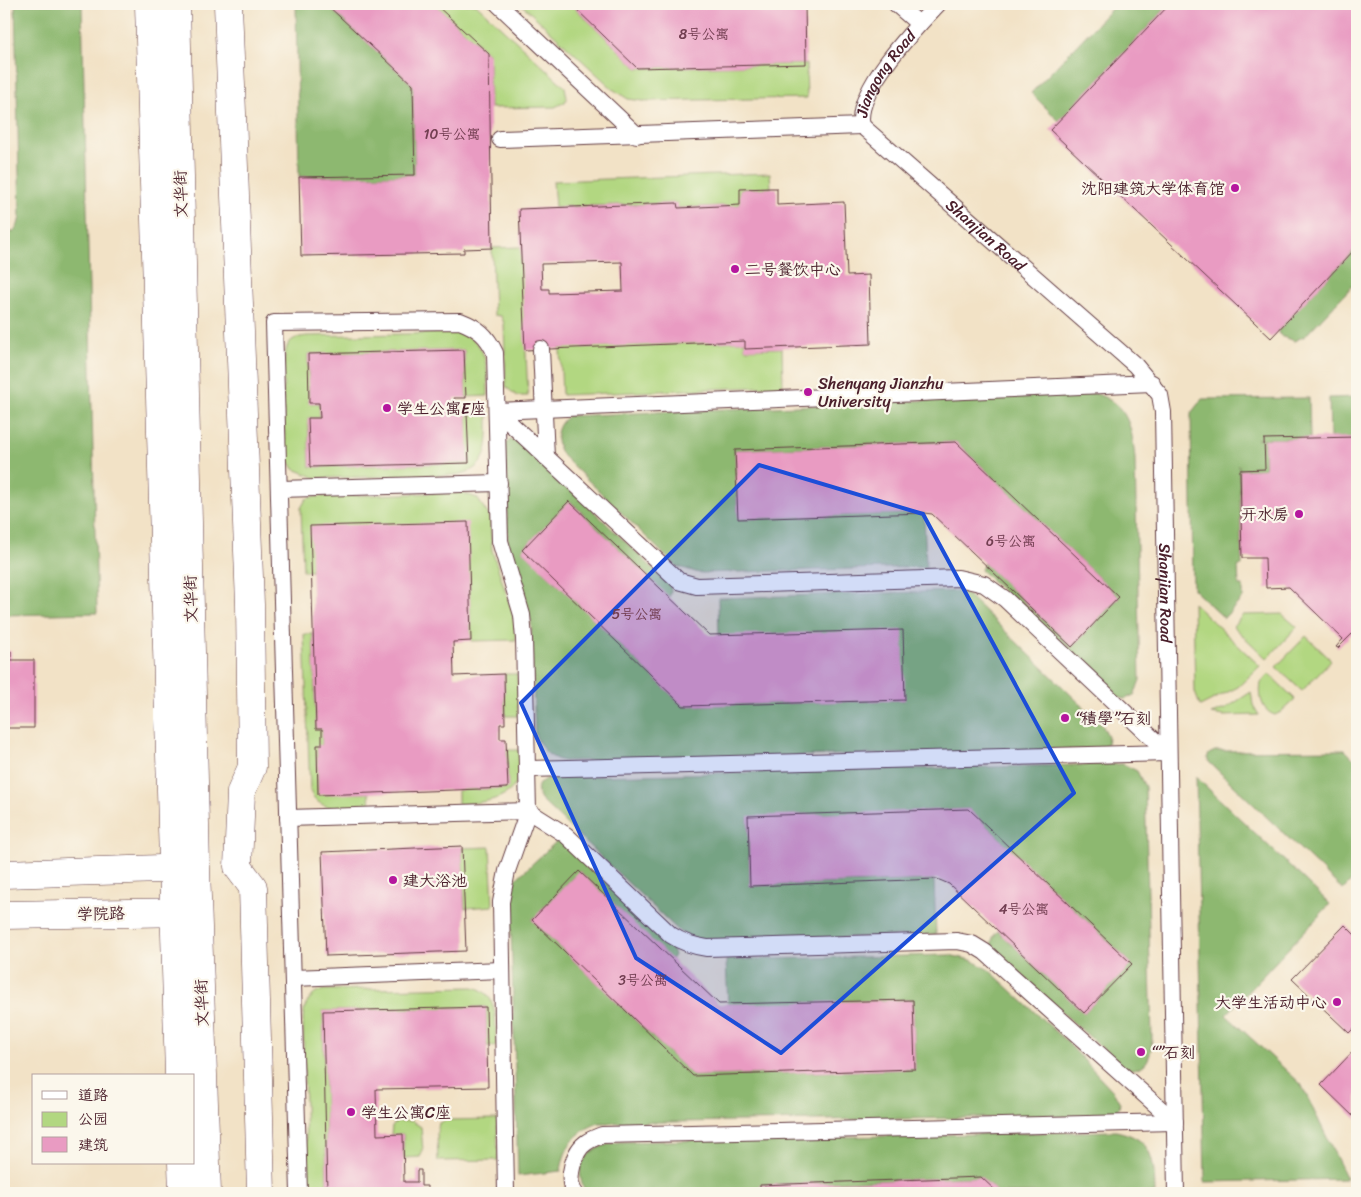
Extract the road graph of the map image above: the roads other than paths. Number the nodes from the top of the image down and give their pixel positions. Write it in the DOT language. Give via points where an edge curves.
graph roads {
  1 [pos="149,4"];
  2 [pos="176,4"];
  3 [pos="228,4"];
  4 [pos="498,4"];
  5 [pos="896,4"];
  6 [pos="938,4"];
  7 [pos="919,24"];
  8 [pos="862,126"];
  9 [pos="637,135"];
  10 [pos="500,139"];
  11 [pos="541,349"];
  12 [pos="1152,382"];
  13 [pos="544,409"];
  14 [pos="497,411"];
  15 [pos="546,457"];
  16 [pos="498,482"];
  17 [pos="278,489"];
  18 [pos="1168,753"];
  19 [pos="528,769"];
  20 [pos="528,811"];
  21 [pos="288,818"];
  22 [pos="185,868"];
  23 [pos="4,874"];
  24 [pos="186,912"];
  25 [pos="4,915"];
  26 [pos="502,970"];
  27 [pos="293,978"];
  28 [pos="179,1074"];
  29 [pos="1175,1122"];
  30 [pos="182,1164"];
  31 [pos="183,1193"];
  32 [pos="207,1193"];
  33 [pos="261,1193"];
  34 [pos="299,1193"];
  35 [pos="506,1193"];
  36 [pos="575,1193"];
  37 [pos="1176,1193"];
  1 -- 22 [label="street, 文华街"];
  2 -- 22 [label="street, 文华街"];
  3 -- 33 [label="street" via="252,767 241,792 238,867 253,887"];
  4 -- 9 [label="lane"];
  5 -- 7 [label="lane"];
  6 -- 7 [label="lane, Jiangong Road"];
  7 -- 8 [label="lane, Jiangong Road" via="900,44 866,97 861,108"];
  8 -- 9 [label="lane"];
  8 -- 12 [label="lane, Shanjian Road"];
  9 -- 10 [label="lane"];
  11 -- 13 [label="lane"];
  12 -- 13 [label="lane"];
  12 -- 18 [label="lane, Shanjian Road" via="1160,394 1163,412"];
  13 -- 14 [label="lane"];
  13 -- 15 [label="lane"];
  14 -- 15 [label="lane"];
  14 -- 16 [label="lane"];
  14 -- 17 [label="lane" via="495,353 489,339 476,327 460,321 274,323"];
  15 -- 18 [label="lane" via="671,576 688,584 958,578 984,584 1005,599"];
  16 -- 17 [label="lane"];
  16 -- 19 [label="lane" via="500,541 523,623"];
  17 -- 21 [label="lane"];
  18 -- 19 [label="lane"];
  18 -- 29 [label="lane, Shanjian Road"];
  19 -- 20 [label="lane"];
  20 -- 21 [label="lane"];
  20 -- 26 [label="lane" via="503,886"];
  20 -- 29 [label="lane" via="566,835 682,943 707,948 957,940 972,944 985,952"];
  21 -- 27 [label="lane"];
  22 -- 23 [label="street"];
  22 -- 24 [label="street, 文华街"];
  24 -- 25 [label="street, 学院路"];
  24 -- 28 [label="street, 文华街"];
  24 -- 32 [label="street, 文华街"];
  26 -- 27 [label="lane"];
  26 -- 35 [label="lane"];
  27 -- 34 [label="lane"];
  29 -- 36 [label="lane" via="602,1135 586,1142 576,1155 572,1172"];
  29 -- 37 [label="lane, Shanjian Road"];
  30 -- 31 [label="street"];
}
